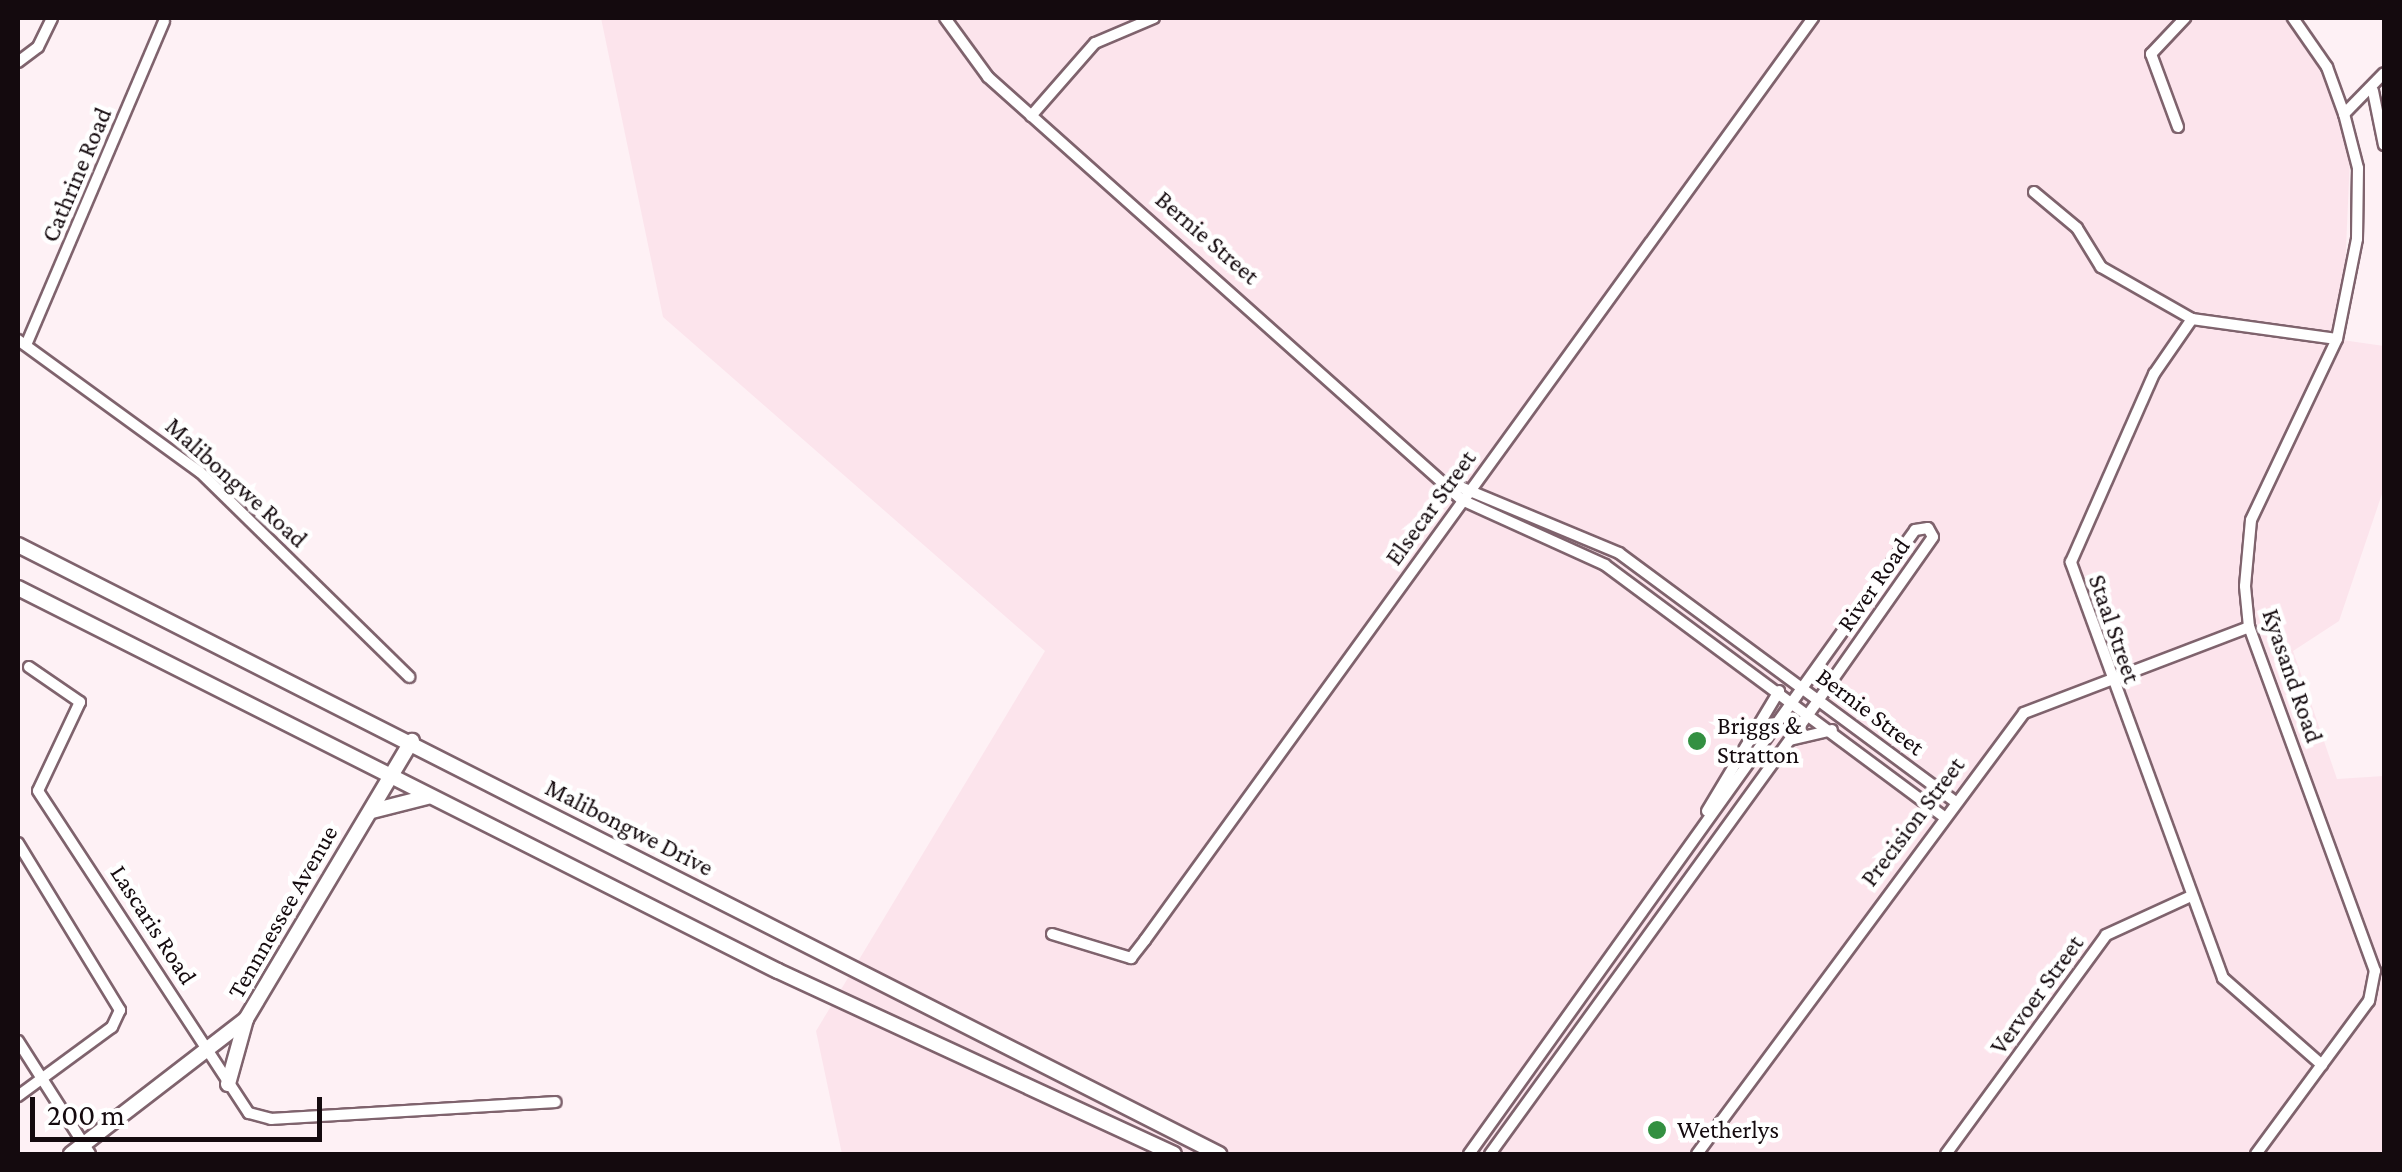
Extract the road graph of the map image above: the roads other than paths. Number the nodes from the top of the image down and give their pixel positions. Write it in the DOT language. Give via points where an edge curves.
graph roads {
  1 [pos="52,18"];
  2 [pos="945,18"];
  3 [pos="1154,18"];
  4 [pos="1813,18"];
  5 [pos="2184,18"];
  6 [pos="2293,18"];
  7 [pos="164,21"];
  8 [pos="18,62"];
  9 [pos="2384,74"];
  10 [pos="2373,91"];
  11 [pos="2344,114"];
  12 [pos="1031,116"];
  13 [pos="2178,127"];
  14 [pos="2384,145"];
  15 [pos="2034,192"];
  16 [pos="2192,319"];
  17 [pos="2338,339"];
  18 [pos="22,343"];
  19 [pos="1452,483"];
  20 [pos="1473,485"];
  21 [pos="1462,500"];
  22 [pos="18,546"];
  23 [pos="18,588"];
  24 [pos="2249,627"];
  25 [pos="29,667"];
  26 [pos="409,676"];
  27 [pos="2108,676"];
  28 [pos="1805,687"];
  29 [pos="1779,691"];
  30 [pos="1820,698"];
  31 [pos="1795,702"];
  32 [pos="1809,713"];
  33 [pos="1833,730"];
  34 [pos="1788,740"];
  35 [pos="412,741"];
  36 [pos="389,776"];
  37 [pos="432,796"];
  38 [pos="1953,800"];
  39 [pos="1942,815"];
  40 [pos="365,816"];
  41 [pos="1701,826"];
  42 [pos="18,843"];
  43 [pos="2190,896"];
  44 [pos="1052,934"];
  45 [pos="246,1018"];
  46 [pos="18,1041"];
  47 [pos="208,1051"];
  48 [pos="2322,1064"];
  49 [pos="42,1078"];
  50 [pos="228,1084"];
  51 [pos="18,1096"];
  52 [pos="555,1102"];
  53 [pos="87,1149"];
  54 [pos="71,1154"];
  55 [pos="1174,1154"];
  56 [pos="1219,1154"];
  57 [pos="1470,1154"];
  58 [pos="1490,1154"];
  59 [pos="1696,1154"];
  60 [pos="1946,1154"];
  61 [pos="2256,1154"];
  1 -- 8 [label="street" via="38,47"];
  2 -- 12 [label="street, Bernie Street" via="978,68"];
  3 -- 12 [label="street" via="1095,43"];
  4 -- 20 [label="street, Elsecar Street"];
  5 -- 13 [label="street" via="2150,54"];
  6 -- 11 [label="street, Kyasand Road" via="2328,67"];
  7 -- 18 [label="street, Cathrine Road"];
  9 -- 10 [label="street"];
  10 -- 11 [label="street"];
  10 -- 14 [label="street"];
  11 -- 17 [label="street, Kyasand Road" via="2360,182"];
  12 -- 19 [label="street, Bernie Street"];
  15 -- 16 [label="street" via="2077,228 2102,267"];
  16 -- 17 [label="street"];
  16 -- 27 [label="street, Staal Street" via="2154,374 2072,554"];
  17 -- 24 [label="street, Kyasand Road" via="2251,520"];
  18 -- 26 [label="street, Malibongwe Road" via="200,472"];
  19 -- 20 [label="street, Bernie Street"];
  19 -- 21 [label="street, Bernie Street"];
  20 -- 21 [label="street, Elsecar Street"];
  20 -- 28 [label="street, Bernie Street" via="1609,547"];
  21 -- 29 [label="street, Bernie Street" via="1600,562"];
  21 -- 44 [label="street, Elsecar Street" via="1130,958"];
  22 -- 35 [label="main road, Malibongwe Drive"];
  23 -- 36 [label="main road"];
  24 -- 27 [label="street, Precision Street"];
  24 -- 48 [label="street, Kyasand Road" via="2373,956 2369,1000"];
  25 -- 47 [label="street, Lascaris Road" via="80,702 38,791"];
  27 -- 38 [label="street, Precision Street" via="2024,713"];
  27 -- 43 [label="street, Staal Street"];
  28 -- 30 [label="street, Bernie Street"];
  28 -- 30 [label="street, River Road" via="1915,530 1928,528 1933,536"];
  28 -- 31 [label="street, River Road"];
  29 -- 31 [label="street, Bernie Street"];
  29 -- 41 [label="street"];
  30 -- 32 [label="street, River Road"];
  30 -- 38 [label="street, Bernie Street"];
  31 -- 32 [label="street, Bernie Street"];
  31 -- 41 [label="street, River Road"];
  32 -- 33 [label="street, Bernie Street"];
  32 -- 34 [label="street, River Road"];
  33 -- 34 [label="street"];
  33 -- 39 [label="street, Bernie Street"];
  34 -- 58 [label="street, River Road"];
  35 -- 36 [label="main road, Tennnessee Avenue"];
  35 -- 56 [label="main road, Malibongwe Drive"];
  36 -- 37 [label="main road"];
  36 -- 40 [label="main road, Tennnessee Avenue"];
  37 -- 40 [label="main road" via="394,798"];
  37 -- 55 [label="main road" via="794,979"];
  38 -- 39 [label="street, Precision Street"];
  39 -- 59 [label="street, Precision Street"];
  40 -- 45 [label="main road, Tennnessee Avenue"];
  41 -- 57 [label="street, River Road"];
  42 -- 49 [label="street" via="120,1006 112,1027"];
  43 -- 48 [label="street, Staal Street" via="2232,992"];
  43 -- 60 [label="street, Vervoer Street" via="2106,934"];
  45 -- 47 [label="main road, Tennnessee Avenue"];
  45 -- 50 [label="main road"];
  46 -- 49 [label="street"];
  47 -- 50 [label="street, Lascaris Road"];
  47 -- 53 [label="main road, Tennnessee Avenue"];
  48 -- 61 [label="street, Kyasand Road"];
  49 -- 51 [label="street"];
  49 -- 53 [label="street"];
  50 -- 52 [label="street, Lascaris Road" via="249,1113 266,1119"];
  53 -- 54 [label="main road, Tennnessee Avenue"];
}
